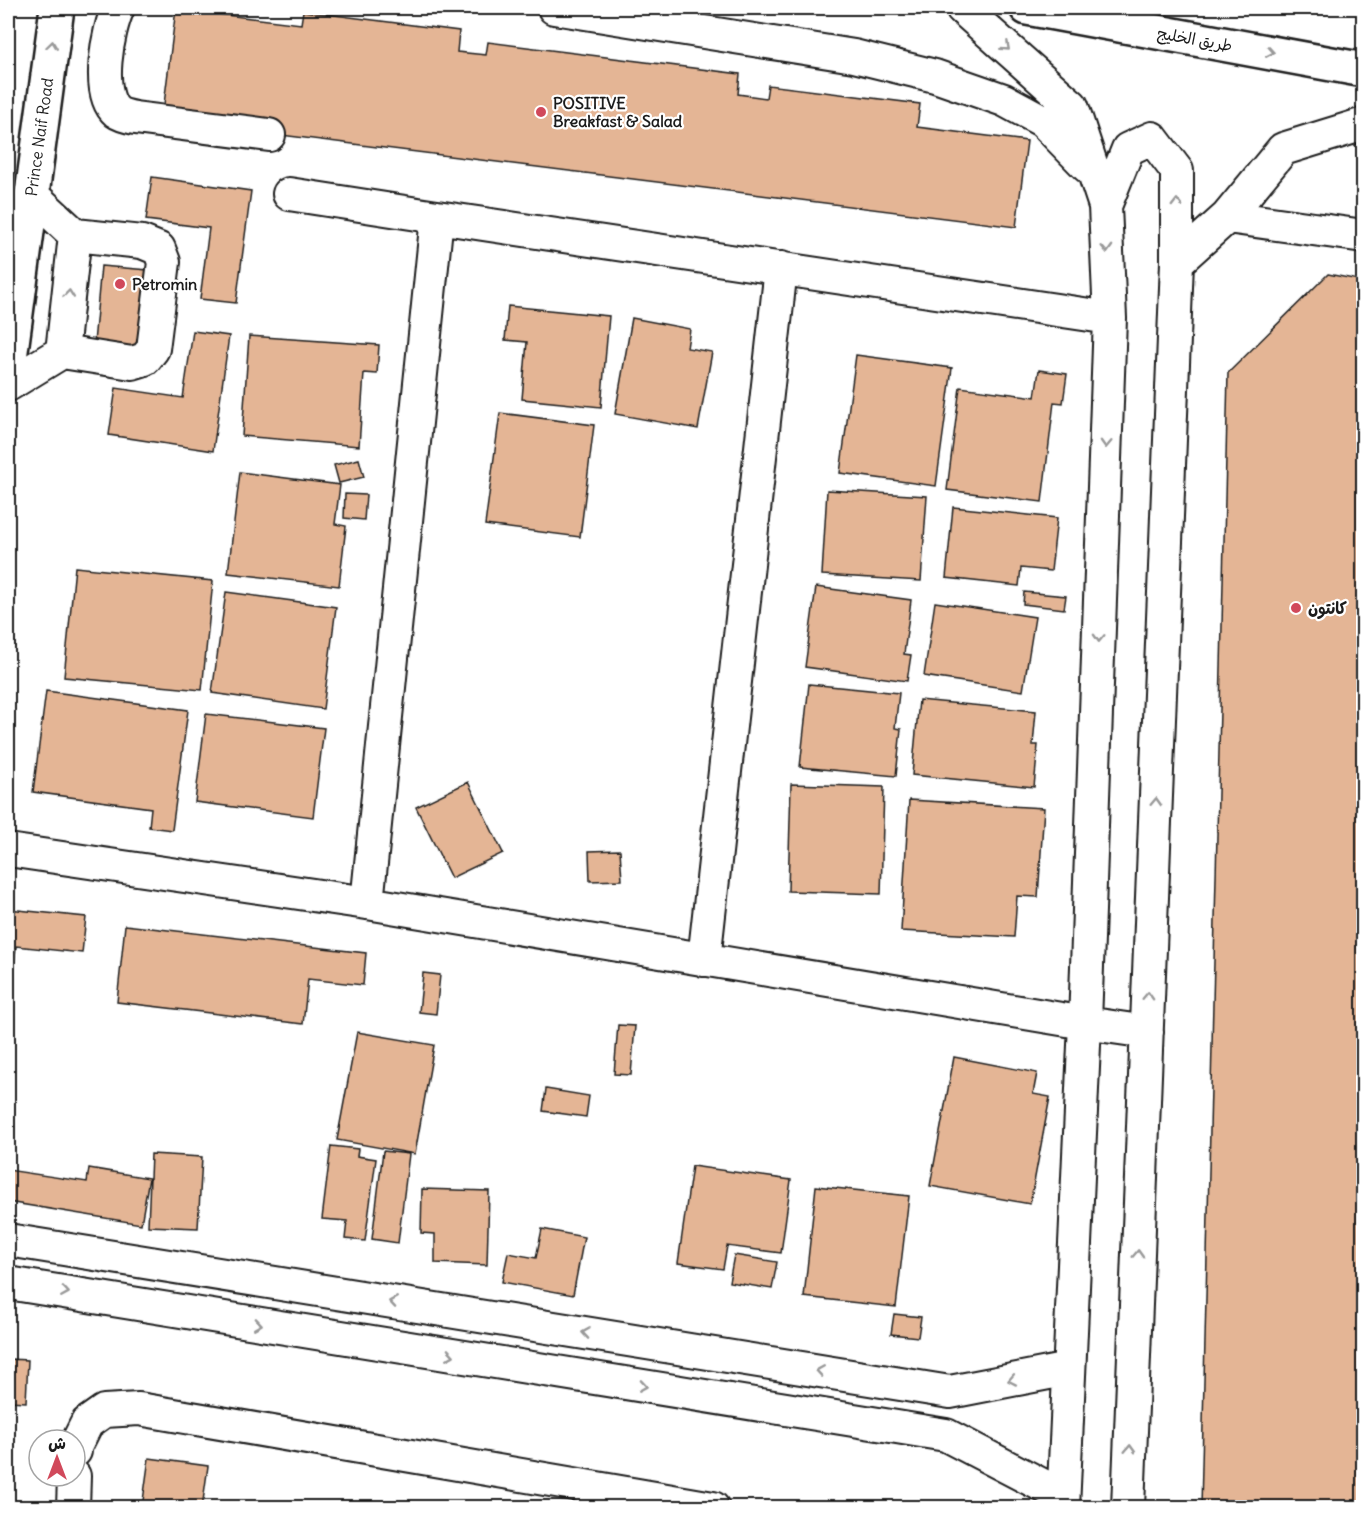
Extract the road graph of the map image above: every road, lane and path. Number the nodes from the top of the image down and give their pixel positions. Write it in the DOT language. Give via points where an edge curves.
graph roads {
  1 [pos="57,8"];
  2 [pos="118,8"];
  3 [pos="554,8"];
  4 [pos="962,8"];
  5 [pos="1027,8"];
  6 [pos="1364,70"];
  7 [pos="1364,124"];
  8 [pos="269,135"];
  9 [pos="1094,173"];
  10 [pos="31,194"];
  11 [pos="289,194"];
  12 [pos="1105,206"];
  13 [pos="437,217"];
  14 [pos="1227,217"];
  15 [pos="75,235"];
  16 [pos="1364,236"];
  17 [pos="1177,262"];
  18 [pos="781,268"];
  19 [pos="1110,318"];
  20 [pos="62,352"];
  21 [pos="8,373"];
  22 [pos="8,385"];
  23 [pos="8,849"];
  24 [pos="367,903"];
  25 [pos="704,960"];
  26 [pos="1085,1023"];
  27 [pos="1147,1032"];
  28 [pos="8,1240"];
  29 [pos="8,1283"];
  30 [pos="1069,1369"];
  31 [pos="84,1428"];
  32 [pos="74,1488"];
  33 [pos="1063,1502"];
  34 [pos="73,1508"];
  35 [pos="714,1508"];
  36 [pos="1128,1508"];
  10 -- 1 [label="main road, Prince Naif Road, one-way"];
  2 -- 8 [label="street" via="105,55 107,97 117,112 135,118"];
  3 -- 9 [label="street" via="854,56 935,76 1004,100 1043,121"];
  4 -- 9 [label="street, one-way" via="1072,106"];
  5 -- 6 [label="main road, طريق الخليج, one-way"];
  7 -- 14 [label="street" via="1283,149"];
  9 -- 12 [label="street"];
  10 -- 15 [label="street"];
  10 -- 21 [label="main road, Prince Naif Road"];
  11 -- 13 [label="street"];
  17 -- 12 [label="street, one-way" via="1177,171 1152,138 1128,149"];
  12 -- 19 [label="street, one-way"];
  13 -- 18 [label="street"];
  13 -- 24 [label="street"];
  14 -- 16 [label="street"];
  14 -- 17 [label="street"];
  20 -- 15 [label="street, one-way"];
  15 -- 20 [label="street" via="142,242 159,249 164,262 153,349 145,360 132,363"];
  27 -- 17 [label="street, one-way"];
  18 -- 19 [label="street"];
  18 -- 25 [label="street"];
  19 -- 26 [label="street, one-way"];
  20 -- 22 [label="street"];
  23 -- 24 [label="street"];
  24 -- 25 [label="street"];
  25 -- 26 [label="street"];
  26 -- 27 [label="street"];
  26 -- 30 [label="street"];
  36 -- 27 [label="street, one-way"];
  30 -- 28 [label="street, one-way" via="951,1392"];
  29 -- 33 [label="street, one-way" via="946,1435"];
  30 -- 33 [label="street"];
  31 -- 35 [label="street" via="104,1411 139,1409"];
  32 -- 34 [label="street"];
}
